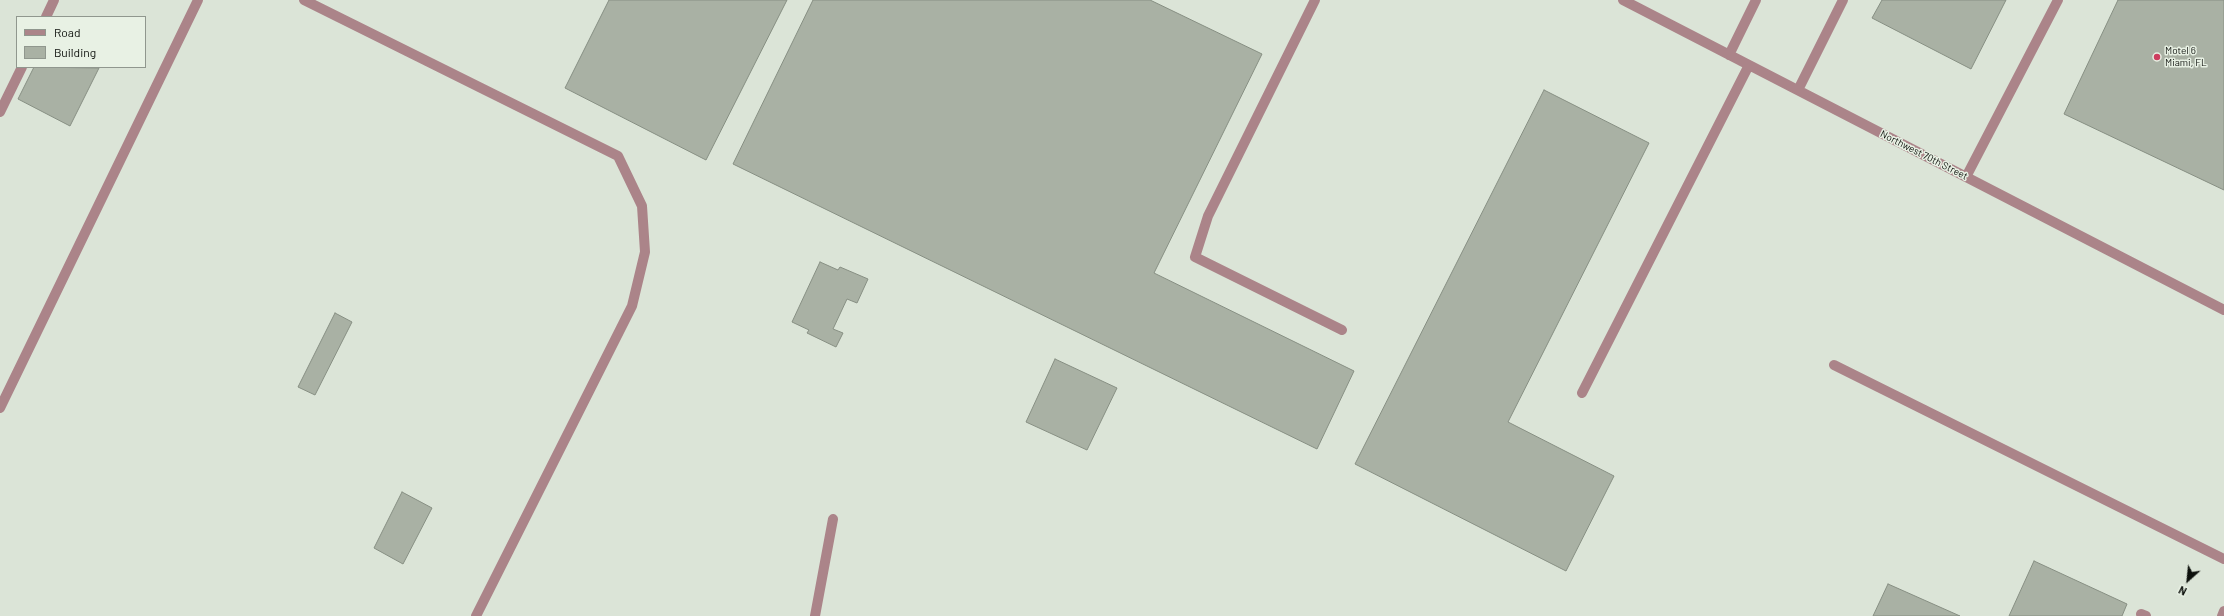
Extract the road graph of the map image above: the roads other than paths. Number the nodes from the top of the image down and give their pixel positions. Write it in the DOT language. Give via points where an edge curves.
graph roads {
  1 [pos="54,0"];
  2 [pos="198,0"];
  3 [pos="304,0"];
  4 [pos="1315,0"];
  5 [pos="1623,0"];
  6 [pos="1756,0"];
  7 [pos="1843,0"];
  8 [pos="2058,0"];
  9 [pos="46,16"];
  10 [pos="1729,55"];
  11 [pos="1749,65"];
  12 [pos="22,68"];
  13 [pos="1798,90"];
  14 [pos="0,112"];
  15 [pos="1966,177"];
  16 [pos="2224,310"];
  17 [pos="1342,330"];
  18 [pos="1834,365"];
  19 [pos="1582,393"];
  20 [pos="0,408"];
  21 [pos="832,519"];
  22 [pos="2224,559"];
  23 [pos="2224,611"];
  24 [pos="476,616"];
  25 [pos="815,616"];
  26 [pos="2222,616"];
  1 -- 9 [label="street"];
  2 -- 20 [label="street"];
  3 -- 24 [label="street" via="618,156 642,206 645,252 632,306"];
  4 -- 17 [label="street" via="1208,216 1195,257"];
  5 -- 10 [label="street, Northwest 70th Street"];
  6 -- 10 [label="street"];
  7 -- 13 [label="street"];
  8 -- 15 [label="street"];
  10 -- 11 [label="street, Northwest 70th Street"];
  11 -- 13 [label="street, Northwest 70th Street"];
  11 -- 19 [label="street"];
  12 -- 14 [label="street"];
  13 -- 15 [label="street, Northwest 70th Street"];
  15 -- 16 [label="street, Northwest 70th Street"];
  18 -- 22 [label="street"];
  21 -- 25 [label="street"];
  23 -- 26 [label="street"];
}
